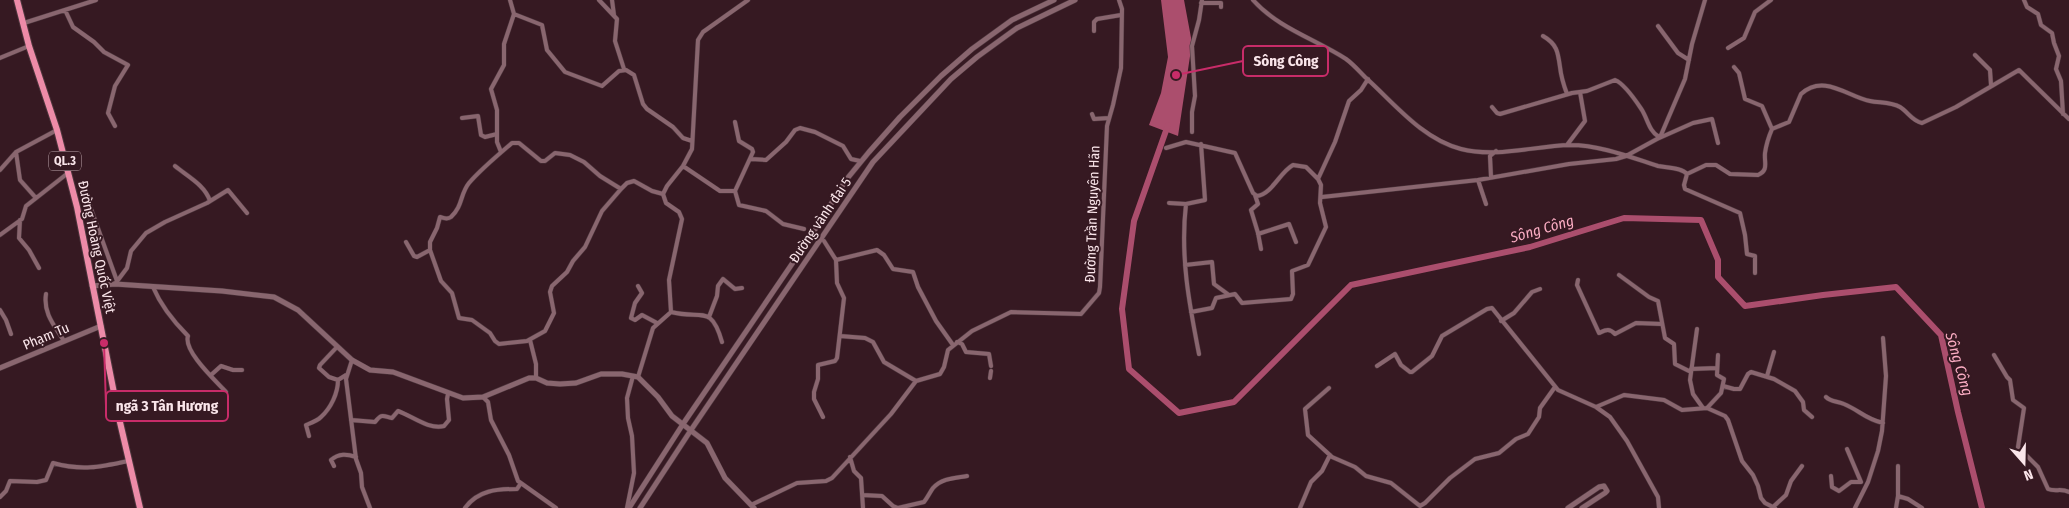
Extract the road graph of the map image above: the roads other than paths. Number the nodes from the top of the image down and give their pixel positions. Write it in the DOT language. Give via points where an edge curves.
graph roads {
  1 [pos="17,0"];
  2 [pos="96,0"];
  3 [pos="510,0"];
  4 [pos="599,0"];
  5 [pos="612,0"];
  6 [pos="748,0"];
  7 [pos="1054,0"];
  8 [pos="1075,0"];
  9 [pos="1119,0"];
  10 [pos="1254,0"];
  11 [pos="1705,0"];
  12 [pos="1771,0"];
  13 [pos="2024,0"];
  14 [pos="1202,2"];
  15 [pos="1221,7"];
  16 [pos="65,10"];
  17 [pos="514,14"];
  18 [pos="614,15"];
  19 [pos="1121,15"];
  20 [pos="24,23"];
  21 [pos="1658,26"];
  22 [pos="1094,30"];
  23 [pos="1544,36"];
  24 [pos="29,46"];
  25 [pos="1728,48"];
  26 [pos="1975,55"];
  27 [pos="0,58"];
  28 [pos="1689,60"];
  29 [pos="1734,67"];
  30 [pos="624,69"];
  31 [pos="1368,79"];
  32 [pos="1991,85"];
  33 [pos="1580,92"];
  34 [pos="1567,94"];
  35 [pos="1492,107"];
  36 [pos="1092,114"];
  37 [pos="2063,114"];
  38 [pos="462,118"];
  39 [pos="1109,118"];
  40 [pos="2069,119"];
  41 [pos="736,122"];
  42 [pos="115,126"];
  43 [pos="1772,129"];
  44 [pos="57,130"];
  45 [pos="1192,132"];
  46 [pos="497,134"];
  47 [pos="1658,138"];
  48 [pos="692,141"];
  49 [pos="1718,143"];
  50 [pos="1201,144"];
  51 [pos="1567,145"];
  52 [pos="1166,148"];
  53 [pos="1496,151"];
  54 [pos="16,152"];
  55 [pos="501,152"];
  56 [pos="1626,156"];
  57 [pos="751,159"];
  58 [pos="860,161"];
  59 [pos="175,166"];
  60 [pos="683,166"];
  61 [pos="0,170"];
  62 [pos="68,172"];
  63 [pos="1687,174"];
  64 [pos="1491,177"];
  65 [pos="1318,179"];
  66 [pos="1478,180"];
  67 [pos="84,182"];
  68 [pos="621,189"];
  69 [pos="736,191"];
  70 [pos="663,194"];
  71 [pos="1255,195"];
  72 [pos="1322,197"];
  73 [pos="36,198"];
  74 [pos="210,201"];
  75 [pos="1170,204"];
  76 [pos="1186,204"];
  77 [pos="1486,204"];
  78 [pos="247,214"];
  79 [pos="20,220"];
  80 [pos="804,229"];
  81 [pos="1258,234"];
  82 [pos="0,235"];
  83 [pos="824,241"];
  84 [pos="406,242"];
  85 [pos="1296,242"];
  86 [pos="1261,249"];
  87 [pos="430,250"];
  88 [pos="836,260"];
  89 [pos="1185,265"];
  90 [pos="38,268"];
  91 [pos="1755,274"];
  92 [pos="1619,275"];
  93 [pos="1578,280"];
  94 [pos="116,283"];
  95 [pos="92,286"];
  96 [pos="638,286"];
  97 [pos="153,288"];
  98 [pos="742,288"];
  99 [pos="1540,289"];
  100 [pos="46,294"];
  101 [pos="1229,295"];
  102 [pos="0,310"];
  103 [pos="671,312"];
  104 [pos="1191,312"];
  105 [pos="709,317"];
  106 [pos="1501,321"];
  107 [pos="658,323"];
  108 [pos="1662,324"];
  109 [pos="101,326"];
  110 [pos="1698,329"];
  111 [pos="11,334"];
  112 [pos="840,336"];
  113 [pos="1883,338"];
  114 [pos="530,340"];
  115 [pos="64,341"];
  116 [pos="722,342"];
  117 [pos="955,343"];
  118 [pos="337,347"];
  119 [pos="1774,352"];
  120 [pos="1199,354"];
  121 [pos="1994,355"];
  122 [pos="1718,356"];
  123 [pos="352,360"];
  124 [pos="1377,366"];
  125 [pos="0,368"];
  126 [pos="1717,368"];
  127 [pos="242,370"];
  128 [pos="1691,370"];
  129 [pos="211,375"];
  130 [pos="346,375"];
  131 [pos="1766,376"];
  132 [pos="635,377"];
  133 [pos="536,378"];
  134 [pos="990,378"];
  135 [pos="338,380"];
  136 [pos="916,381"];
  137 [pos="1555,386"];
  138 [pos="1723,386"];
  139 [pos="1329,388"];
  140 [pos="226,392"];
  141 [pos="448,394"];
  142 [pos="484,397"];
  143 [pos="1826,397"];
  144 [pos="1596,407"];
  145 [pos="1705,408"];
  146 [pos="823,417"];
  147 [pos="1812,417"];
  148 [pos="351,420"];
  149 [pos="1883,423"];
  150 [pos="683,424"];
  151 [pos="690,430"];
  152 [pos="309,436"];
  153 [pos="1847,449"];
  154 [pos="1330,455"];
  155 [pos="356,457"];
  156 [pos="850,457"];
  157 [pos="128,461"];
  158 [pos="334,466"];
  159 [pos="1802,466"];
  160 [pos="1898,466"];
  161 [pos="967,476"];
  162 [pos="1831,476"];
  163 [pos="1861,482"];
  164 [pos="521,483"];
  165 [pos="1866,488"];
  166 [pos="2069,492"];
  167 [pos="862,496"];
  168 [pos="1898,496"];
  169 [pos="0,497"];
  170 [pos="753,506"];
  171 [pos="1774,507"];
  172 [pos="140,508"];
  173 [pos="370,508"];
  174 [pos="466,508"];
  175 [pos="556,508"];
  176 [pos="628,508"];
  177 [pos="640,508"];
  178 [pos="863,508"];
  179 [pos="1300,508"];
  180 [pos="1568,508"];
  181 [pos="1582,508"];
  182 [pos="1659,508"];
  183 [pos="1855,508"];
  184 [pos="1896,508"];
  185 [pos="1922,508"];
  1 -- 20 [label="highway, Đường Hoàng Quốc Việt / QL.3"];
  2 -- 16 [label="street"];
  3 -- 17 [label="street"];
  4 -- 18 [label="street"];
  5 -- 18 [label="street"];
  6 -- 48 [label="street" via="700,35"];
  7 -- 150 [label="main road, Đường vành đai 5" via="1012,20 972,49 941,76 875,145 846,180 810,239"];
  8 -- 151 [label="main road, Đường vành đai 5" via="1017,28 977,57 951,79 872,162"];
  9 -- 19 [label="street, Đường Trần Nguyên Hãn"];
  10 -- 31 [label="street" via="1286,26 1345,58"];
  11 -- 28 [label="street"];
  12 -- 25 [label="street" via="1755,12 1744,38"];
  13 -- 37 [label="street" via="2027,7 2038,14 2041,25 2052,33 2059,54 2056,69 2062,81"];
  14 -- 15 [label="street" via="1221,3"];
  14 -- 45 [label="street" via="1192,46 1195,96"];
  16 -- 20 [label="street"];
  16 -- 42 [label="street" via="73,27 104,52 128,65 115,86 108,113"];
  17 -- 30 [label="street" via="542,25 549,53 568,74 602,86"];
  17 -- 46 [label="street" via="504,44 504,65 491,88 497,110"];
  18 -- 30 [label="street" via="617,21 616,46"];
  19 -- 22 [label="street" via="1097,19"];
  19 -- 39 [label="street, Đường Trần Nguyên Hãn" via="1120,73"];
  20 -- 24 [label="highway, Đường Hoàng Quốc Việt / QL.3"];
  21 -- 28 [label="street" via="1678,53"];
  23 -- 34 [label="street" via="1558,49"];
  24 -- 27 [label="street"];
  24 -- 44 [label="highway, Đường Hoàng Quốc Việt / QL.3"];
  26 -- 32 [label="street" via="1990,70"];
  28 -- 47 [label="street" via="1685,79"];
  29 -- 43 [label="street" via="1739,73 1745,99 1762,106"];
  30 -- 48 [label="street" via="634,75 647,109 683,138"];
  31 -- 53 [label="street" via="1432,137 1461,149"];
  31 -- 65 [label="street" via="1349,101"];
  32 -- 37 [label="street" via="2021,70"];
  32 -- 43 [label="street" via="1922,123 1899,107 1869,101 1841,88 1816,87 1801,94 1789,122"];
  33 -- 34 [label="street"];
  33 -- 47 [label="street" via="1618,81 1642,110 1652,133"];
  33 -- 51 [label="street" via="1585,121"];
  34 -- 35 [label="street" via="1499,114"];
  36 -- 39 [label="street" via="1094,119"];
  37 -- 40 [label="street"];
  38 -- 46 [label="street" via="478,116 481,135"];
  39 -- 117 [label="street, Đường Trần Nguyên Hãn" via="1099,293 1081,314 1011,312"];
  41 -- 57 [label="street" via="739,141 752,149"];
  43 -- 63 [label="street" via="1762,173 1730,174 1716,166 1706,165"];
  44 -- 54 [label="street"];
  44 -- 62 [label="highway, Đường Hoàng Quốc Việt / QL.3"];
  46 -- 55 [label="street"];
  47 -- 49 [label="street" via="1712,118"];
  47 -- 56 [label="street"];
  48 -- 60 [label="street" via="691,152"];
  50 -- 52 [label="street" via="1186,142"];
  50 -- 71 [label="street" via="1235,153"];
  50 -- 76 [label="street" via="1205,200"];
  51 -- 53 [label="street"];
  51 -- 56 [label="street" via="1608,150"];
  53 -- 64 [label="street" via="1490,156"];
  54 -- 61 [label="street"];
  54 -- 73 [label="street" via="20,180"];
  55 -- 68 [label="street" via="516,142 541,161 555,153 570,155 587,163"];
  55 -- 87 [label="street" via="468,185 450,218 439,218"];
  56 -- 63 [label="street"];
  56 -- 64 [label="street"];
  57 -- 58 [label="street" via="766,160 800,128 843,146 851,159"];
  57 -- 69 [label="street"];
  59 -- 74 [label="street" via="207,193"];
  60 -- 69 [label="street" via="720,191"];
  60 -- 70 [label="street"];
  62 -- 73 [label="street"];
  62 -- 95 [label="highway, Đường Hoàng Quốc Việt / QL.3"];
  63 -- 91 [label="street" via="1685,188 1740,213 1747,254 1755,256"];
  64 -- 66 [label="street"];
  65 -- 71 [label="street" via="1306,167 1293,165 1261,195"];
  65 -- 72 [label="street"];
  66 -- 72 [label="street"];
  66 -- 77 [label="street"];
  67 -- 94 [label="street"];
  68 -- 70 [label="street" via="634,181"];
  68 -- 114 [label="street" via="600,215 584,249 552,286 554,316 546,331"];
  69 -- 80 [label="street" via="741,206 766,211 783,224"];
  70 -- 103 [label="street" via="666,203 679,212 682,219 669,280"];
  71 -- 81 [label="street" via="1258,204 1251,210"];
  72 -- 101 [label="street" via="1320,203 1326,230 1308,265 1292,271 1291,299 1242,302 1237,295"];
  73 -- 79 [label="street" via="26,206"];
  74 -- 78 [label="street" via="230,190"];
  74 -- 94 [label="street" via="146,233 131,251 128,268"];
  75 -- 76 [label="street"];
  76 -- 89 [label="street"];
  79 -- 82 [label="street"];
  79 -- 90 [label="street" via="20,238"];
  81 -- 85 [label="street" via="1289,224"];
  81 -- 86 [label="street"];
  83 -- 88 [label="street"];
  84 -- 87 [label="street" via="417,257"];
  87 -- 114 [label="street" via="441,281 452,293 459,318 472,320 499,344"];
  88 -- 112 [label="street" via="837,283 844,298"];
  88 -- 117 [label="street" via="877,250 893,269 913,272 936,321"];
  89 -- 101 [label="street" via="1212,262 1214,284"];
  89 -- 104 [label="street"];
  92 -- 108 [label="street" via="1658,301"];
  93 -- 108 [label="street" via="1577,286 1598,333 1610,330 1616,334 1636,323"];
  94 -- 95 [label="main road"];
  94 -- 97 [label="main road"];
  95 -- 109 [label="highway, Đường Hoàng Quốc Việt / QL.3"];
  96 -- 107 [label="street" via="642,293 631,318 635,320 642,315"];
  97 -- 118 [label="main road" via="274,297 298,310"];
  97 -- 129 [label="street" via="176,325 188,336 187,342 196,358"];
  98 -- 105 [label="street" via="735,289 723,279"];
  99 -- 106 [label="street" via="1530,293 1514,313"];
  100 -- 115 [label="street" via="45,307"];
  101 -- 104 [label="street" via="1214,299 1212,308"];
  102 -- 111 [label="street"];
  103 -- 105 [label="street" via="701,313"];
  103 -- 107 [label="street"];
  104 -- 120 [label="street"];
  105 -- 116 [label="street" via="717,325"];
  106 -- 124 [label="street" via="1494,309 1487,309 1442,336 1432,356 1411,372 1401,365 1395,354"];
  106 -- 137 [label="street"];
  107 -- 132 [label="street" via="650,334"];
  108 -- 128 [label="street" via="1665,340 1674,344 1674,364"];
  109 -- 115 [label="main road, Phạm Tu"];
  109 -- 157 [label="highway, QL.3"];
  110 -- 128 [label="street"];
  112 -- 136 [label="street" via="865,338 873,342 884,362"];
  112 -- 146 [label="street" via="836,360 817,368 814,399"];
  113 -- 149 [label="street" via="1886,376"];
  114 -- 133 [label="street"];
  115 -- 125 [label="main road, Phạm Tu"];
  117 -- 134 [label="street" via="962,344 966,352 988,354"];
  117 -- 136 [label="street" via="947,352 940,374"];
  118 -- 123 [label="main road"];
  118 -- 135 [label="street" via="319,368"];
  119 -- 131 [label="street"];
  121 -- 166 [label="street" via="2010,380 2013,400 2024,408 2020,451 2038,467 2048,489"];
  122 -- 126 [label="street"];
  123 -- 130 [label="street"];
  123 -- 141 [label="main road" via="370,370 392,372"];
  126 -- 128 [label="street"];
  126 -- 138 [label="street" via="1717,375 1723,378"];
  127 -- 129 [label="street" via="221,366"];
  128 -- 145 [label="street" via="1693,394"];
  129 -- 140 [label="street"];
  130 -- 135 [label="street"];
  130 -- 148 [label="street"];
  131 -- 138 [label="street" via="1749,373 1738,390"];
  131 -- 147 [label="street" via="1795,391 1804,410"];
  132 -- 133 [label="main road" via="601,374 560,384"];
  132 -- 150 [label="main road"];
  132 -- 176 [label="street" via="627,398 634,468"];
  133 -- 142 [label="main road" via="516,382"];
  135 -- 152 [label="street" via="338,390 324,413 306,425"];
  136 -- 156 [label="street" via="891,414"];
  137 -- 144 [label="street" via="1562,393"];
  137 -- 154 [label="street" via="1528,434 1499,453 1475,459 1423,505 1418,506 1391,483 1366,476"];
  138 -- 145 [label="street" via="1721,393"];
  139 -- 154 [label="street" via="1304,412 1308,435"];
  141 -- 142 [label="main road" via="468,399"];
  141 -- 148 [label="street" via="449,420 440,427 398,411 392,418 383,414 375,422"];
  142 -- 164 [label="street" via="491,420"];
  143 -- 149 [label="street" via="1847,405 1868,419"];
  144 -- 145 [label="street" via="1624,395 1664,400 1679,409"];
  144 -- 182 [label="street" via="1610,417 1627,441 1658,498"];
  145 -- 171 [label="street" via="1727,417 1742,461 1752,473 1760,498"];
  148 -- 155 [label="street"];
  149 -- 165 [label="street"];
  150 -- 151 [label="main road"];
  150 -- 176 [label="main road, Đường vành đai 5"];
  151 -- 170 [label="main road" via="707,443 726,478"];
  151 -- 177 [label="main road, Đường vành đai 5"];
  153 -- 163 [label="street"];
  154 -- 179 [label="street" via="1322,471 1311,482"];
  155 -- 158 [label="street" via="338,456 332,460"];
  155 -- 173 [label="street"];
  156 -- 167 [label="street" via="854,471 861,478"];
  156 -- 170 [label="street" via="829,480 797,483"];
  157 -- 169 [label="street" via="90,468 53,463 46,480 10,481"];
  157 -- 172 [label="highway, QL.3"];
  159 -- 171 [label="street" via="1786,495"];
  160 -- 168 [label="street"];
  161 -- 167 [label="street" via="955,476 941,482 924,502 907,507 893,506 879,495"];
  162 -- 163 [label="street" via="1832,487 1839,491 1851,482"];
  163 -- 165 [label="street"];
  164 -- 174 [label="street" via="517,489 489,490"];
  164 -- 175 [label="street"];
  165 -- 183 [label="street"];
  167 -- 178 [label="street"];
  168 -- 184 [label="street"];
  168 -- 185 [label="street"];
  180 -- 181 [label="main road" via="1604,486 1606,493"];
}
